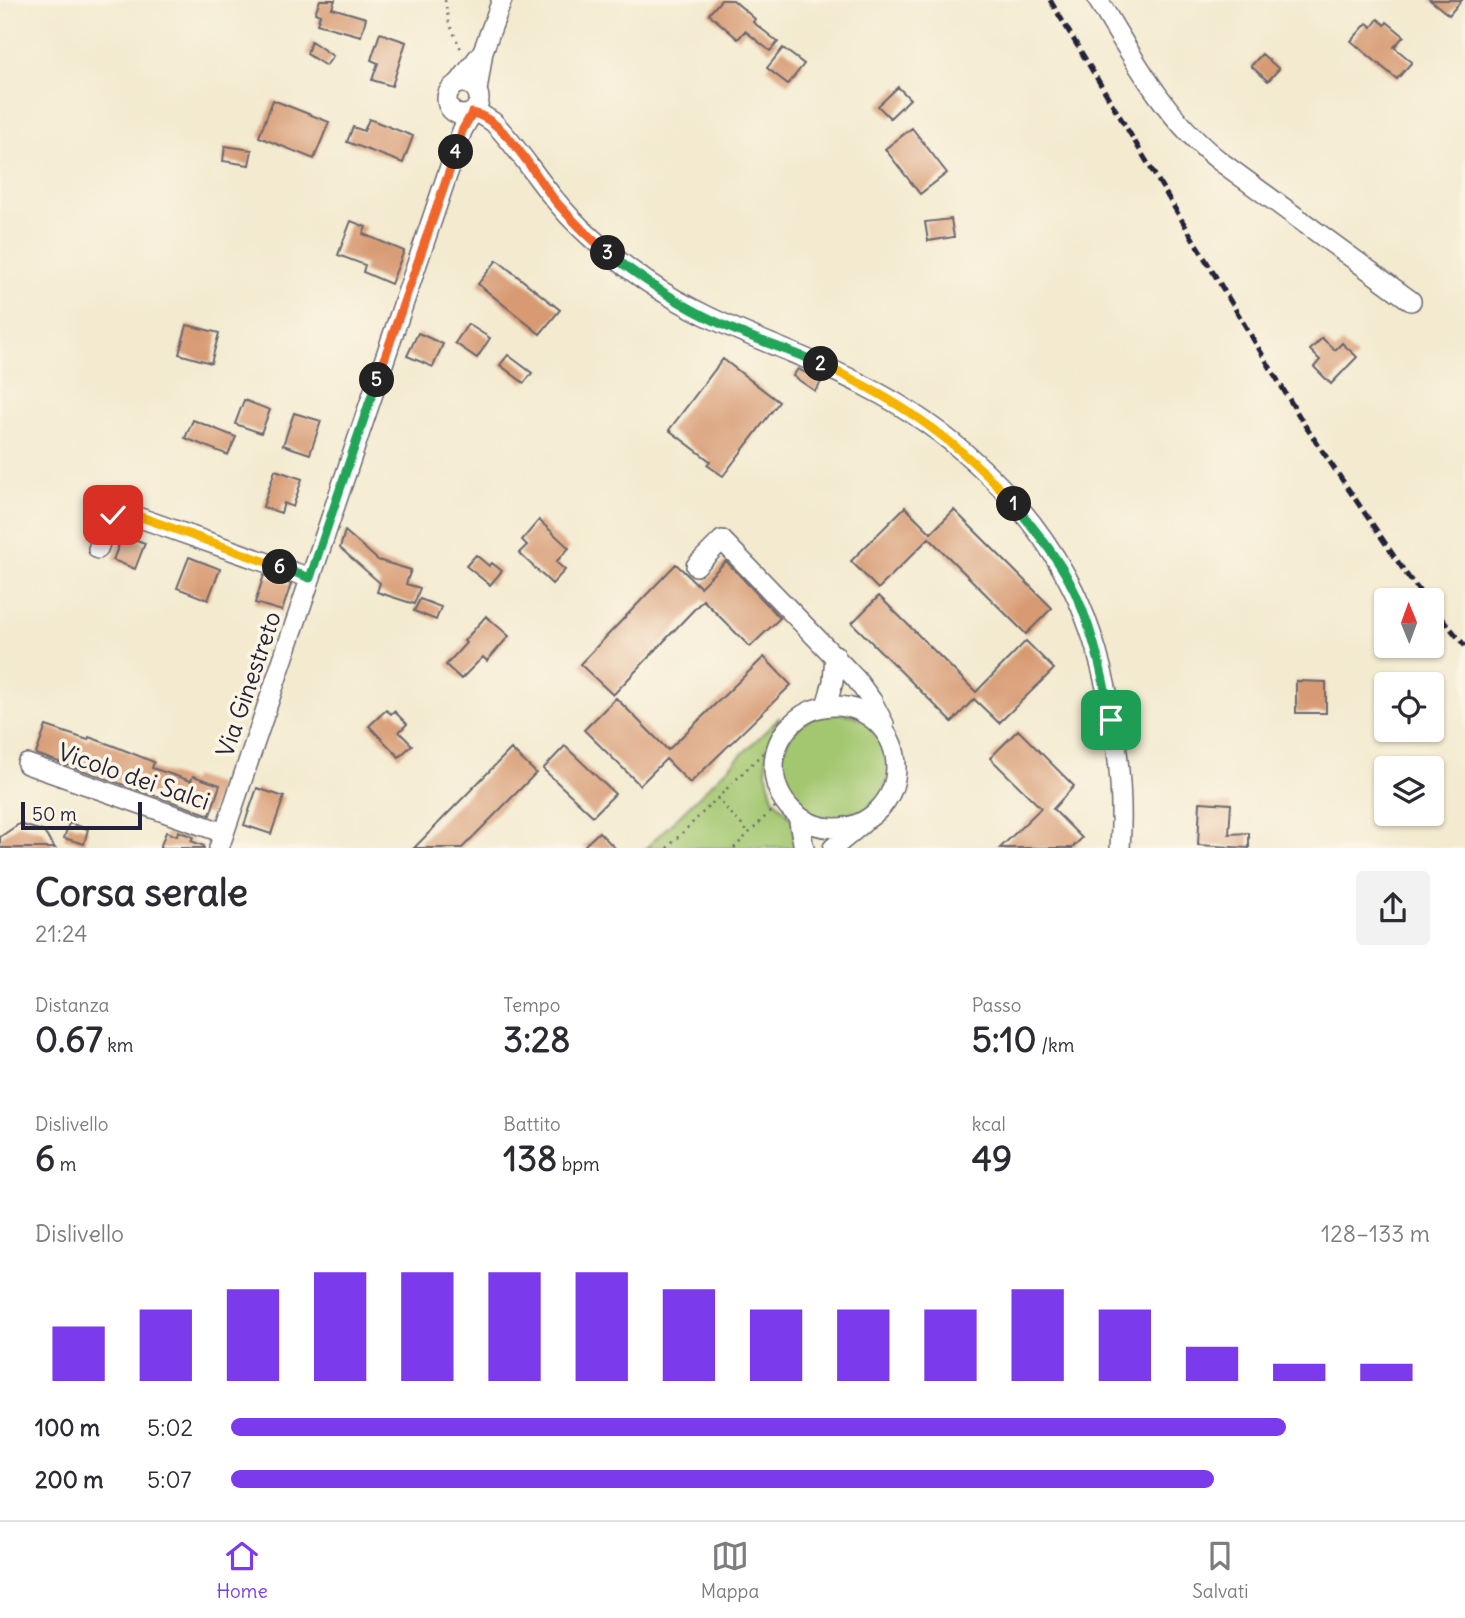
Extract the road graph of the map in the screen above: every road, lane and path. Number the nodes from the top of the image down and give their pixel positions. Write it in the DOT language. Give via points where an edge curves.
graph roads {
  1 [pos="445,0"];
  2 [pos="502,0"];
  3 [pos="1098,0"];
  4 [pos="478,58"];
  5 [pos="467,99"];
  6 [pos="1411,301"];
  7 [pos="98,548"];
  8 [pos="696,566"];
  9 [pos="310,578"];
  10 [pos="835,655"];
  11 [pos="826,706"];
  12 [pos="786,730"];
  13 [pos="888,735"];
  14 [pos="27,764"];
  15 [pos="717,799"];
  16 [pos="783,799"];
  17 [pos="799,816"];
  18 [pos="864,821"];
  19 [pos="749,832"];
  20 [pos="221,841"];
  21 [pos="667,848"];
  22 [pos="734,848"];
  23 [pos="804,848"];
  24 [pos="833,848"];
  25 [pos="1120,848"];
  1 -- 4 [label="path" via="453,33 466,57"];
  2 -- 4 [label="street, Via Ginestreto"];
  3 -- 6 [label="street" via="1153,90 1195,140"];
  4 -- 5 [label="street, Via Ginestreto"];
  5 -- 9 [label="street, Via Ginestreto" via="460,139"];
  5 -- 25 [label="street" via="503,132 573,219 646,281 719,324 819,363 897,403 966,455 1013,502 1066,575 1094,645 1115,745"];
  7 -- 9 [label="street" via="110,517 122,512"];
  8 -- 10 [label="street" via="722,540"];
  9 -- 20 [label="street, Via Ginestreto"];
  10 -- 11 [label="street" via="834,682"];
  10 -- 13 [label="street" via="872,701"];
  11 -- 12 [label="street" via="811,710"];
  11 -- 13 [label="street" via="862,711"];
  12 -- 15 [label="path"];
  12 -- 16 [label="street" via="774,766"];
  13 -- 18 [label="street" via="896,758 896,777 891,794"];
  14 -- 20 [label="street, Vicolo dei Salci"];
  15 -- 19 [label="path"];
  15 -- 21 [label="path"];
  16 -- 17 [label="street"];
  16 -- 19 [label="path"];
  17 -- 18 [label="street" via="831,828"];
  17 -- 23 [label="street"];
  18 -- 24 [label="street"];
  19 -- 22 [label="path"];
}
